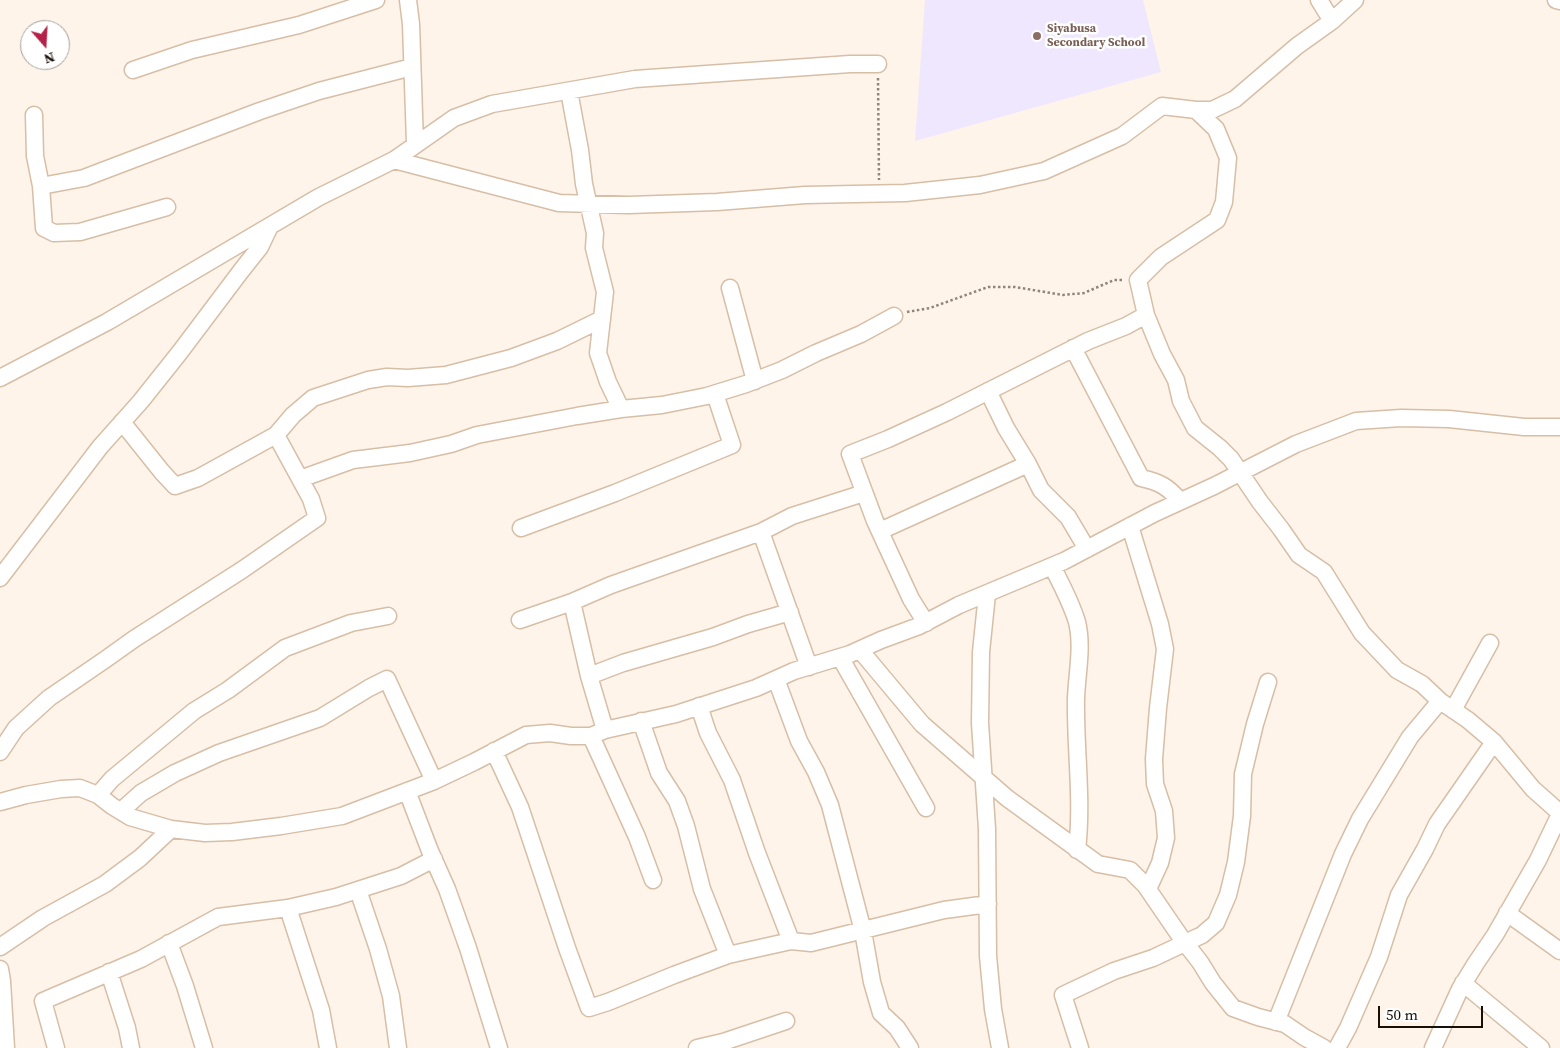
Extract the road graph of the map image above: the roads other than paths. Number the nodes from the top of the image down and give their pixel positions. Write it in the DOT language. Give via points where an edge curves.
graph roads {
  1 [pos="376,0"];
  2 [pos="408,0"];
  3 [pos="1319,0"];
  4 [pos="1355,0"];
  5 [pos="1556,0"];
  6 [pos="1560,1"];
  7 [pos="1332,21"];
  8 [pos="878,64"];
  9 [pos="412,67"];
  10 [pos="133,70"];
  11 [pos="569,91"];
  12 [pos="1196,110"];
  13 [pos="34,115"];
  14 [pos="415,144"];
  15 [pos="394,160"];
  16 [pos="41,186"];
  17 [pos="589,204"];
  18 [pos="167,207"];
  19 [pos="270,226"];
  20 [pos="730,288"];
  21 [pos="1146,315"];
  22 [pos="894,316"];
  23 [pos="602,319"];
  24 [pos="1073,348"];
  25 [pos="0,378"];
  26 [pos="755,381"];
  27 [pos="988,391"];
  28 [pos="716,394"];
  29 [pos="621,409"];
  30 [pos="122,422"];
  31 [pos="1560,427"];
  32 [pos="276,435"];
  33 [pos="1028,464"];
  34 [pos="1240,472"];
  35 [pos="300,479"];
  36 [pos="864,493"];
  37 [pos="1180,501"];
  38 [pos="1130,526"];
  39 [pos="521,528"];
  40 [pos="880,531"];
  41 [pos="761,532"];
  42 [pos="1087,549"];
  43 [pos="1052,566"];
  44 [pos="0,578"];
  45 [pos="987,594"];
  46 [pos="572,602"];
  47 [pos="790,612"];
  48 [pos="388,616"];
  49 [pos="520,620"];
  50 [pos="926,623"];
  51 [pos="1490,643"];
  52 [pos="860,650"];
  53 [pos="840,658"];
  54 [pos="809,667"];
  55 [pos="589,676"];
  56 [pos="776,679"];
  57 [pos="1268,682"];
  58 [pos="1447,705"];
  59 [pos="699,706"];
  60 [pos="641,721"];
  61 [pos="598,733"];
  62 [pos="1494,742"];
  63 [pos="494,751"];
  64 [pos="0,752"];
  65 [pos="983,779"];
  66 [pos="434,781"];
  67 [pos="407,791"];
  68 [pos="98,795"];
  69 [pos="0,802"];
  70 [pos="926,808"];
  71 [pos="121,812"];
  72 [pos="1560,814"];
  73 [pos="171,830"];
  74 [pos="1077,850"];
  75 [pos="434,859"];
  76 [pos="653,880"];
  77 [pos="1148,889"];
  78 [pos="358,890"];
  79 [pos="988,904"];
  80 [pos="288,908"];
  81 [pos="1507,913"];
  82 [pos="863,930"];
  83 [pos="791,941"];
  84 [pos="169,943"];
  85 [pos="1184,943"];
  86 [pos="0,947"];
  87 [pos="1560,951"];
  88 [pos="728,955"];
  89 [pos="0,970"];
  90 [pos="109,972"];
  91 [pos="1463,983"];
  92 [pos="786,1021"];
  93 [pos="1276,1022"];
  94 [pos="6,1048"];
  95 [pos="56,1048"];
  96 [pos="132,1048"];
  97 [pos="204,1048"];
  98 [pos="328,1048"];
  99 [pos="398,1048"];
  100 [pos="499,1048"];
  101 [pos="697,1048"];
  102 [pos="910,1048"];
  103 [pos="1000,1048"];
  104 [pos="1080,1048"];
  105 [pos="1324,1048"];
  106 [pos="1337,1048"];
  107 [pos="1433,1048"];
  108 [pos="1541,1048"];
  1 -- 10 [label="street" via="299,25 192,50"];
  2 -- 9 [label="street"];
  3 -- 7 [label="street"];
  4 -- 7 [label="street"];
  5 -- 6 [label="street"];
  7 -- 12 [label="street" via="1234,99 1212,110"];
  8 -- 11 [label="street" via="635,79"];
  9 -- 14 [label="street"];
  9 -- 16 [label="street" via="319,91 84,178"];
  11 -- 14 [label="street" via="492,104 454,118"];
  11 -- 17 [label="street"];
  12 -- 17 [label="street" via="1162,106 1122,136 1044,171 980,185 905,194"];
  12 -- 21 [label="street" via="1216,129 1228,158 1224,202 1217,220 1161,257 1138,280"];
  13 -- 16 [label="street" via="35,156"];
  14 -- 15 [label="street"];
  15 -- 17 [label="street" via="559,203"];
  15 -- 19 [label="street" via="319,197"];
  16 -- 18 [label="street" via="44,228 54,234 80,232"];
  17 -- 23 [label="street" via="595,233 594,248 605,292"];
  19 -- 25 [label="street" via="107,322"];
  19 -- 30 [label="street" via="260,248"];
  20 -- 26 [label="street"];
  21 -- 24 [label="street"];
  21 -- 34 [label="street" via="1195,428 1220,448"];
  22 -- 26 [label="street"];
  23 -- 29 [label="street" via="598,353"];
  23 -- 32 [label="street" via="512,358 446,375 368,380 313,398"];
  24 -- 27 [label="street"];
  24 -- 37 [label="street" via="1141,478 1156,481"];
  26 -- 28 [label="street"];
  27 -- 33 [label="street"];
  27 -- 36 [label="street" via="850,454"];
  28 -- 29 [label="street" via="662,406"];
  28 -- 39 [label="street" via="732,446"];
  29 -- 35 [label="street" via="477,435 410,453 353,460"];
  30 -- 32 [label="street" via="175,486 198,478"];
  30 -- 44 [label="street"];
  31 -- 34 [label="street" via="1430,418 1356,421 1296,444"];
  32 -- 35 [label="street"];
  33 -- 40 [label="street"];
  33 -- 42 [label="street" via="1041,490 1068,517"];
  34 -- 37 [label="street"];
  34 -- 58 [label="street" via="1299,555 1324,572 1362,633 1397,670 1422,684"];
  35 -- 64 [label="street" via="317,518 49,698 16,728"];
  36 -- 40 [label="street"];
  36 -- 41 [label="street" via="792,516"];
  37 -- 38 [label="street"];
  38 -- 42 [label="street"];
  38 -- 77 [label="street" via="1165,649 1154,759 1155,784 1164,811 1166,838 1160,863"];
  40 -- 50 [label="street" via="911,599"];
  41 -- 46 [label="street"];
  41 -- 47 [label="street"];
  42 -- 43 [label="street"];
  43 -- 45 [label="street"];
  43 -- 74 [label="street" via="1077,623 1076,743 1080,823"];
  45 -- 50 [label="street"];
  45 -- 65 [label="street" via="981,652"];
  46 -- 49 [label="street"];
  46 -- 55 [label="street"];
  47 -- 54 [label="street"];
  47 -- 55 [label="street"];
  48 -- 68 [label="street" via="351,623 285,648 194,711 112,779"];
  50 -- 52 [label="street"];
  51 -- 58 [label="street"];
  52 -- 53 [label="street"];
  52 -- 65 [label="street" via="922,724"];
  53 -- 54 [label="street"];
  53 -- 70 [label="street"];
  54 -- 56 [label="street"];
  55 -- 61 [label="street"];
  56 -- 59 [label="street"];
  56 -- 82 [label="street" via="799,741 830,805"];
  57 -- 85 [label="street" via="1243,774 1242,816 1228,895 1216,923 1202,935"];
  58 -- 62 [label="street"];
  58 -- 93 [label="street" via="1410,737 1360,819"];
  59 -- 60 [label="street"];
  59 -- 83 [label="street" via="708,733 732,780"];
  60 -- 61 [label="street"];
  60 -- 88 [label="street" via="659,773 677,802 686,826 702,889"];
  61 -- 63 [label="street" via="526,735"];
  61 -- 76 [label="street"];
  62 -- 72 [label="street" via="1533,789"];
  62 -- 106 [label="street" via="1436,824 1399,895 1379,957"];
  63 -- 66 [label="street"];
  63 -- 88 [label="street" via="520,807 589,1008"];
  65 -- 74 [label="street"];
  65 -- 79 [label="street"];
  66 -- 67 [label="street"];
  66 -- 71 [label="street" via="387,679 320,718 219,753 175,773 141,793"];
  67 -- 73 [label="street" via="342,816 313,821 232,832"];
  67 -- 75 [label="street"];
  68 -- 69 [label="street" via="80,788 60,788"];
  68 -- 71 [label="street"];
  71 -- 73 [label="street"];
  72 -- 81 [label="street"];
  73 -- 86 [label="street" via="104,884 43,918"];
  74 -- 77 [label="street" via="1098,864 1130,870"];
  75 -- 78 [label="street" via="401,876"];
  75 -- 100 [label="street" via="468,948"];
  77 -- 85 [label="street"];
  78 -- 80 [label="street"];
  78 -- 99 [label="street" via="391,996"];
  79 -- 82 [label="street" via="944,910"];
  79 -- 103 [label="street" via="988,956"];
  80 -- 84 [label="street" via="218,917"];
  80 -- 98 [label="street" via="321,1010"];
  81 -- 87 [label="street"];
  81 -- 91 [label="street"];
  82 -- 83 [label="street" via="810,943"];
  82 -- 102 [label="street" via="872,982 882,1013"];
  83 -- 88 [label="street"];
  84 -- 90 [label="street"];
  84 -- 97 [label="street"];
  85 -- 93 [label="street" via="1234,1008"];
  85 -- 104 [label="street" via="1064,995"];
  89 -- 94 [label="street"];
  90 -- 95 [label="street" via="43,1001"];
  90 -- 96 [label="street"];
  91 -- 107 [label="street"];
  91 -- 108 [label="street"];
  92 -- 101 [label="street"];
  93 -- 105 [label="street" via="1285,1024"];
}
